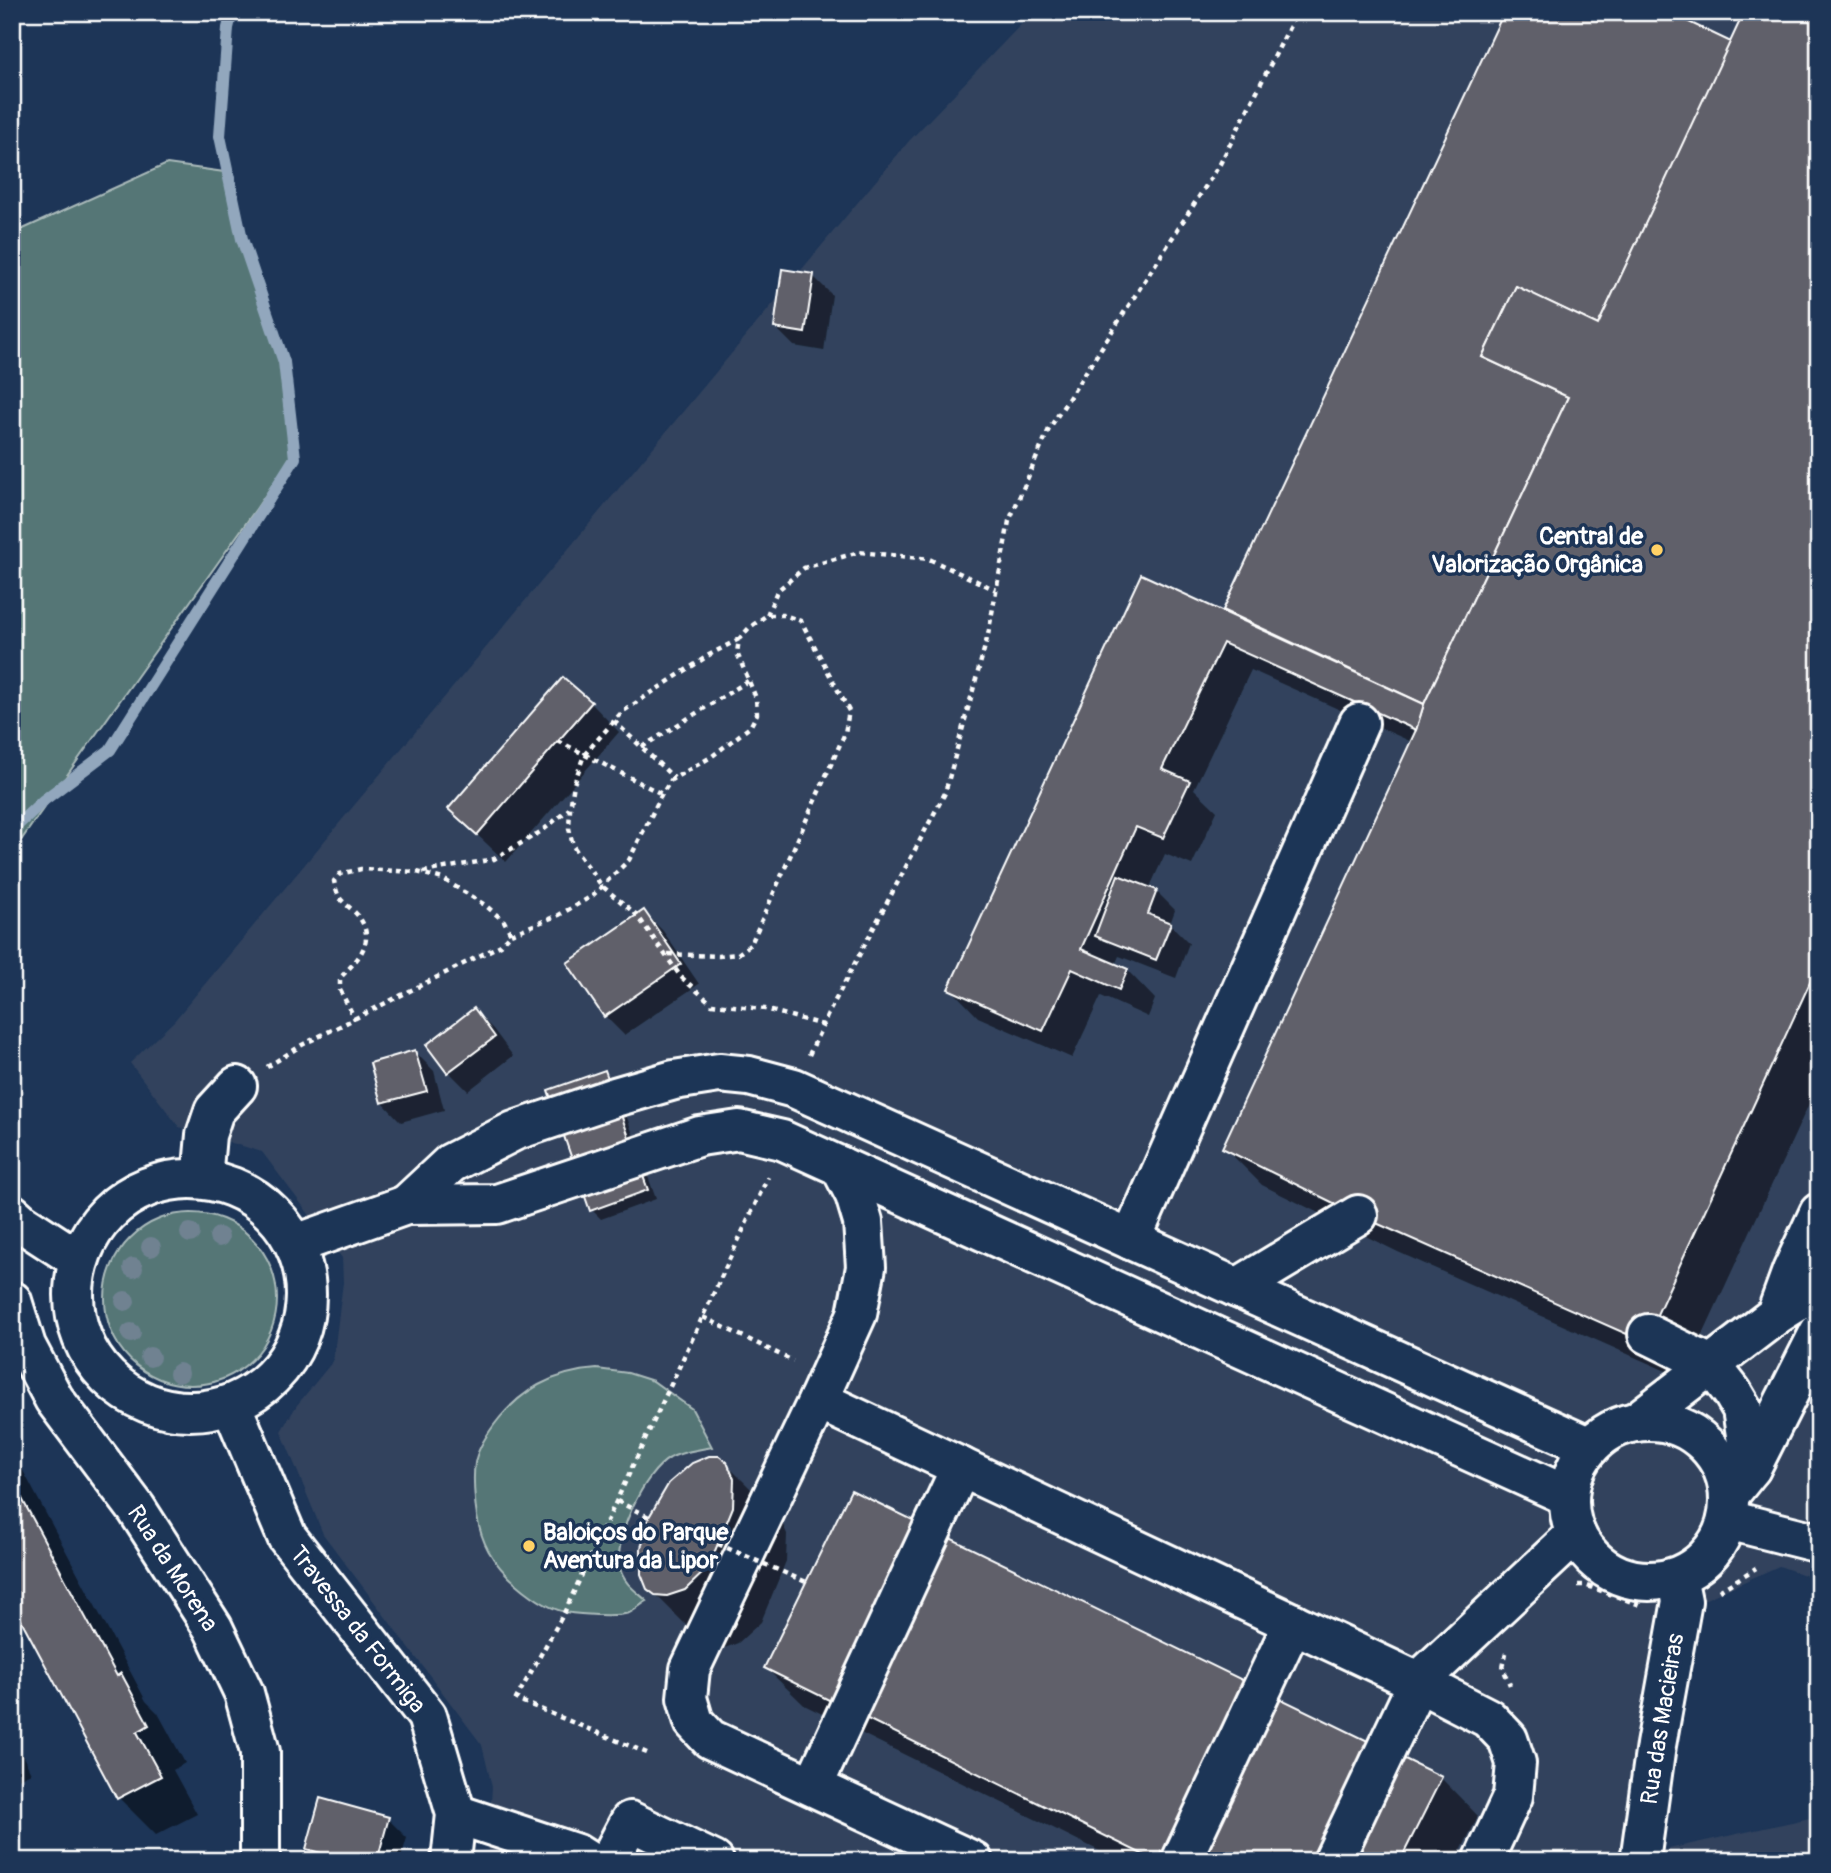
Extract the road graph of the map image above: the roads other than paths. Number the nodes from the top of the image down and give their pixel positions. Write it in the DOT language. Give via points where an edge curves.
graph roads {
  1 [pos="1359,723"];
  2 [pos="237,1086"];
  3 [pos="840,1166"];
  4 [pos="202,1179"];
  5 [pos="406,1205"];
  6 [pos="1819,1213"];
  7 [pos="12,1214"];
  8 [pos="1358,1215"];
  9 [pos="1131,1240"];
  10 [pos="296,1244"];
  11 [pos="79,1260"];
  12 [pos="1237,1288"];
  13 [pos="1819,1288"];
  14 [pos="12,1301"];
  15 [pos="1776,1315"];
  16 [pos="1819,1333"];
  17 [pos="1648,1334"];
  18 [pos="1711,1365"];
  19 [pos="824,1389"];
  20 [pos="231,1404"];
  21 [pos="1636,1422"];
  22 [pos="1590,1447"];
  23 [pos="961,1467"];
  24 [pos="1737,1494"];
  25 [pos="1568,1496"];
  26 [pos="1576,1534"];
  27 [pos="1813,1536"];
  28 [pos="1679,1589"];
  29 [pos="1293,1623"];
  30 [pos="1418,1682"];
  31 [pos="813,1786"];
  32 [pos="456,1814"];
  33 [pos="260,1861"];
  34 [pos="452,1861"];
  35 [pos="587,1861"];
  36 [pos="609,1861"];
  37 [pos="714,1861"];
  38 [pos="973,1861"];
  39 [pos="1181,1861"];
  40 [pos="1333,1861"];
  41 [pos="1483,1861"];
  42 [pos="1640,1861"];
  1 -- 9 [label="street"];
  2 -- 4 [label="street" via="214,1111 206,1135"];
  3 -- 5 [label="street" via="782,1140 739,1130 700,1136 497,1203"];
  3 -- 19 [label="street" via="863,1222 866,1267 857,1314"];
  3 -- 25 [label="street"];
  4 -- 10 [label="street" via="240,1189 272,1212"];
  4 -- 11 [label="street" via="162,1182 126,1198 97,1225"];
  5 -- 9 [label="street" via="451,1163 514,1130 674,1080 719,1073 794,1088"];
  5 -- 10 [label="street"];
  6 -- 15 [label="street"];
  7 -- 11 [label="street"];
  8 -- 12 [label="street"];
  9 -- 12 [label="street"];
  10 -- 20 [label="street" via="307,1281 305,1320 290,1355 265,1385"];
  11 -- 20 [label="street" via="73,1297 79,1333 97,1366 124,1392 158,1407 195,1412"];
  12 -- 22 [label="street"];
  13 -- 15 [label="street"];
  14 -- 33 [label="street, Rua da Morena" via="26,1346 54,1399 136,1508 213,1628 244,1693 260,1752"];
  15 -- 18 [label="street"];
  16 -- 24 [label="street"];
  17 -- 18 [label="street"];
  18 -- 21 [label="street"];
  18 -- 24 [label="street" via="1742,1409"];
  19 -- 23 [label="street"];
  19 -- 31 [label="street" via="690,1669 687,1698 694,1722 710,1739"];
  20 -- 32 [label="street, Travessa da Formiga" via="287,1537 426,1716"];
  21 -- 22 [label="street" via="1611,1430"];
  21 -- 24 [label="street" via="1662,1422 1688,1430 1709,1446"];
  22 -- 25 [label="street" via="1575,1470"];
  23 -- 29 [label="street"];
  23 -- 31 [label="street"];
  24 -- 27 [label="street"];
  24 -- 28 [label="street" via="1718,1544"];
  25 -- 26 [label="street"];
  26 -- 28 [label="street" via="1601,1566 1624,1578"];
  26 -- 30 [label="street"];
  28 -- 42 [label="street, Rua das Macieiras"];
  29 -- 30 [label="street"];
  29 -- 39 [label="street"];
  30 -- 40 [label="street"];
  30 -- 41 [label="street" via="1488,1718 1508,1739 1517,1763 1513,1796"];
  31 -- 38 [label="street"];
  32 -- 34 [label="street, Travessa da Formiga"];
  32 -- 35 [label="street"];
  36 -- 37 [label="street" via="630,1821"];
}
